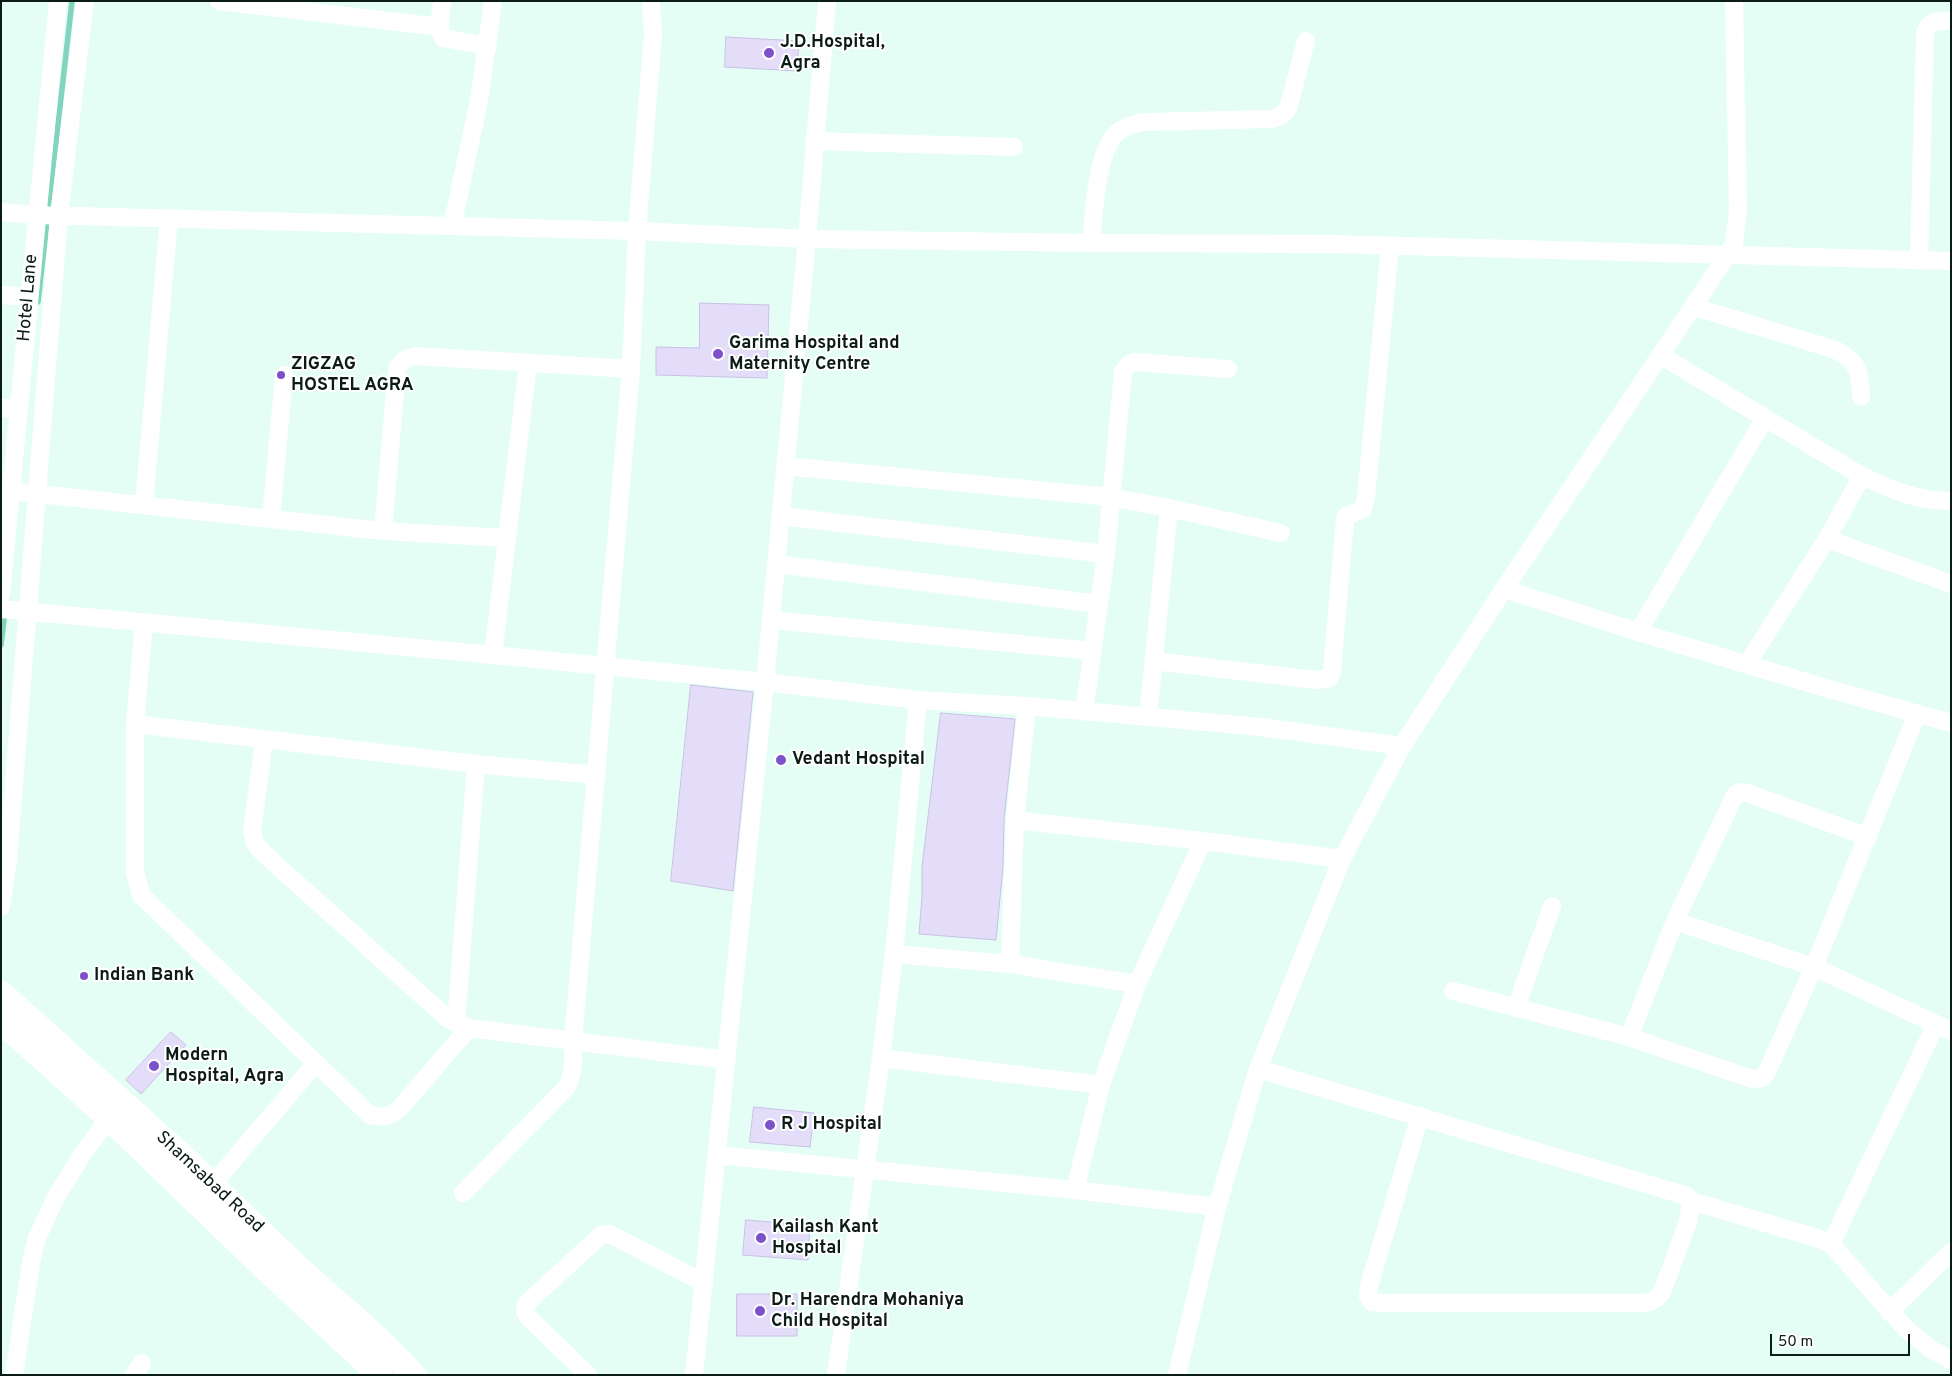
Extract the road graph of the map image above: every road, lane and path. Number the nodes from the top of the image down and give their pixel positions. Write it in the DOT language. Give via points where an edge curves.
graph roads {
  1 [pos="58,1"];
  2 [pos="85,1"];
  3 [pos="219,1"];
  4 [pos="442,1"];
  5 [pos="493,1"];
  6 [pos="651,1"];
  7 [pos="827,1"];
  8 [pos="1734,1"];
  9 [pos="339,8"];
  10 [pos="1951,21"];
  11 [pos="440,27"];
  12 [pos="1306,41"];
  13 [pos="488,46"];
  14 [pos="814,141"];
  15 [pos="1014,147"];
  16 [pos="1,212"];
  17 [pos="50,215"];
  18 [pos="169,218"];
  19 [pos="452,226"];
  20 [pos="637,231"];
  21 [pos="807,240"];
  22 [pos="1091,244"];
  23 [pos="1390,246"];
  24 [pos="1728,254"];
  25 [pos="1919,260"];
  26 [pos="1951,262"];
  27 [pos="1,295"];
  28 [pos="29,297"];
  29 [pos="1694,307"];
  30 [pos="1660,355"];
  31 [pos="528,363"];
  32 [pos="631,369"];
  33 [pos="1228,369"];
  34 [pos="284,375"];
  35 [pos="1861,397"];
  36 [pos="10,409"];
  37 [pos="1765,418"];
  38 [pos="785,466"];
  39 [pos="1862,476"];
  40 [pos="25,492"];
  41 [pos="1110,497"];
  42 [pos="1951,501"];
  43 [pos="144,505"];
  44 [pos="1169,508"];
  45 [pos="780,516"];
  46 [pos="271,519"];
  47 [pos="383,531"];
  48 [pos="1281,533"];
  49 [pos="507,538"];
  50 [pos="1827,540"];
  51 [pos="1106,554"];
  52 [pos="776,564"];
  53 [pos="1951,584"];
  54 [pos="1504,589"];
  55 [pos="1,596"];
  56 [pos="1099,604"];
  57 [pos="15,610"];
  58 [pos="771,620"];
  59 [pos="144,622"];
  60 [pos="1638,632"];
  61 [pos="1092,651"];
  62 [pos="492,655"];
  63 [pos="1154,662"];
  64 [pos="1747,664"];
  65 [pos="606,666"];
  66 [pos="765,682"];
  67 [pos="918,700"];
  68 [pos="1027,706"];
  69 [pos="1084,712"];
  70 [pos="1917,714"];
  71 [pos="1148,717"];
  72 [pos="1951,723"];
  73 [pos="135,724"];
  74 [pos="264,740"];
  75 [pos="1402,746"];
  76 [pos="476,764"];
  77 [pos="597,774"];
  78 [pos="1015,820"];
  79 [pos="1868,837"];
  80 [pos="1203,841"];
  81 [pos="1342,859"];
  82 [pos="1552,906"];
  83 [pos="1,907"];
  84 [pos="1675,921"];
  85 [pos="894,954"];
  86 [pos="1010,964"];
  87 [pos="1814,967"];
  88 [pos="1137,984"];
  89 [pos="1453,991"];
  90 [pos="1,993"];
  91 [pos="1516,1008"];
  92 [pos="1,1021"];
  93 [pos="463,1025"];
  94 [pos="1944,1028"];
  95 [pos="1630,1038"];
  96 [pos="573,1040"];
  97 [pos="880,1058"];
  98 [pos="727,1060"];
  99 [pos="316,1063"];
  100 [pos="1258,1069"];
  101 [pos="1101,1085"];
  102 [pos="1420,1116"];
  103 [pos="109,1118"];
  104 [pos="717,1155"];
  105 [pos="864,1169"];
  106 [pos="212,1185"];
  107 [pos="1074,1190"];
  108 [pos="463,1193"];
  109 [pos="1691,1201"];
  110 [pos="1217,1207"];
  111 [pos="1831,1244"];
  112 [pos="1951,1252"];
  113 [pos="704,1283"];
  114 [pos="1889,1312"];
  115 [pos="1951,1360"];
  116 [pos="14,1375"];
  117 [pos="380,1375"];
  118 [pos="414,1375"];
  119 [pos="588,1375"];
  120 [pos="694,1375"];
  121 [pos="836,1375"];
  122 [pos="1177,1375"];
  1 -- 17 [label="street, Hotel Lane"];
  2 -- 17 [label="street"];
  3 -- 9 [label="street"];
  4 -- 11 [label="street"];
  5 -- 13 [label="street"];
  6 -- 20 [label="street" via="652,34"];
  7 -- 14 [label="street"];
  8 -- 24 [label="street" via="1738,211 1734,244"];
  9 -- 11 [label="street"];
  10 -- 25 [label="street" via="1932,23 1925,33"];
  11 -- 13 [label="street" via="440,34 446,40"];
  12 -- 22 [label="street" via="1289,105 1280,116 1272,119 1147,122 1132,124 1117,132 1102,158"];
  13 -- 19 [label="street"];
  14 -- 15 [label="street"];
  14 -- 21 [label="street"];
  16 -- 17 [label="street"];
  17 -- 18 [label="street"];
  17 -- 28 [label="street, Hotel Lane"];
  17 -- 40 [label="street"];
  18 -- 19 [label="street"];
  18 -- 43 [label="street"];
  19 -- 20 [label="street"];
  20 -- 21 [label="street"];
  20 -- 32 [label="street"];
  21 -- 22 [label="street"];
  21 -- 38 [label="street"];
  22 -- 23 [label="street"];
  23 -- 24 [label="street"];
  23 -- 63 [label="street" via="1366,497 1363,508 1346,516 1345,520 1329,678 1316,680"];
  24 -- 25 [label="street"];
  24 -- 29 [label="street"];
  25 -- 26 [label="street"];
  27 -- 28 [label="street"];
  28 -- 36 [label="street, Hotel Lane"];
  29 -- 30 [label="street"];
  29 -- 35 [label="street" via="1842,353 1855,363 1859,371"];
  30 -- 37 [label="street"];
  30 -- 54 [label="street"];
  31 -- 32 [label="street"];
  31 -- 47 [label="street" via="415,356 400,362"];
  31 -- 49 [label="street"];
  32 -- 65 [label="street"];
  33 -- 41 [label="street" via="1135,362 1125,367"];
  34 -- 46 [label="street"];
  36 -- 40 [label="street, Hotel Lane"];
  37 -- 39 [label="street"];
  37 -- 60 [label="street"];
  38 -- 41 [label="street"];
  38 -- 45 [label="street"];
  39 -- 42 [label="street" via="1913,498"];
  39 -- 50 [label="street"];
  40 -- 43 [label="street"];
  40 -- 55 [label="street, Hotel Lane"];
  40 -- 57 [label="street"];
  41 -- 44 [label="street"];
  41 -- 51 [label="street"];
  43 -- 46 [label="street"];
  44 -- 48 [label="street"];
  44 -- 63 [label="street"];
  45 -- 51 [label="street"];
  45 -- 52 [label="street"];
  46 -- 47 [label="street"];
  47 -- 49 [label="street"];
  49 -- 62 [label="street"];
  50 -- 53 [label="street"];
  50 -- 64 [label="street"];
  51 -- 56 [label="street"];
  52 -- 56 [label="street"];
  52 -- 58 [label="street"];
  54 -- 60 [label="street"];
  54 -- 75 [label="street"];
  56 -- 61 [label="street"];
  57 -- 59 [label="street"];
  57 -- 83 [label="street" via="8,860"];
  58 -- 61 [label="street"];
  58 -- 66 [label="street"];
  59 -- 62 [label="street"];
  59 -- 73 [label="street"];
  60 -- 64 [label="street"];
  61 -- 69 [label="street"];
  62 -- 65 [label="street"];
  63 -- 71 [label="street"];
  64 -- 70 [label="street"];
  65 -- 66 [label="street"];
  65 -- 77 [label="street"];
  66 -- 67 [label="street"];
  66 -- 98 [label="street"];
  67 -- 68 [label="street"];
  67 -- 85 [label="street"];
  68 -- 69 [label="street"];
  68 -- 78 [label="street"];
  69 -- 71 [label="street"];
  70 -- 72 [label="street"];
  70 -- 79 [label="street"];
  71 -- 75 [label="street" via="1260,727"];
  73 -- 74 [label="street"];
  73 -- 99 [label="street" via="135,872 141,895"];
  74 -- 76 [label="street"];
  74 -- 93 [label="street" via="252,831 261,851 448,1019"];
  75 -- 81 [label="street"];
  76 -- 77 [label="street"];
  76 -- 93 [label="street"];
  77 -- 96 [label="street"];
  78 -- 80 [label="street"];
  78 -- 86 [label="street"];
  79 -- 84 [label="street" via="1740,792 1732,799"];
  79 -- 87 [label="street"];
  80 -- 81 [label="street"];
  80 -- 88 [label="street"];
  81 -- 100 [label="street"];
  82 -- 91 [label="street"];
  84 -- 87 [label="street"];
  84 -- 95 [label="street"];
  85 -- 86 [label="street"];
  85 -- 97 [label="street"];
  86 -- 88 [label="street"];
  87 -- 94 [label="street"];
  87 -- 95 [label="street" via="1762,1078 1752,1080"];
  88 -- 101 [label="street"];
  89 -- 91 [label="street"];
  90 -- 106 [label="main road, Shamsabad Road"];
  91 -- 95 [label="street"];
  92 -- 103 [label="main road, Shamsabad Road"];
  93 -- 96 [label="street"];
  93 -- 99 [label="street" via="391,1116 370,1115"];
  94 -- 111 [label="street"];
  96 -- 98 [label="street"];
  96 -- 108 [label="street" via="572,1073 566,1088"];
  97 -- 101 [label="street"];
  97 -- 105 [label="street"];
  98 -- 104 [label="street"];
  99 -- 106 [label="street"];
  100 -- 102 [label="street"];
  100 -- 110 [label="street"];
  101 -- 107 [label="street"];
  102 -- 109 [label="street" via="1682,1193"];
  102 -- 109 [label="street" via="1369,1286 1368,1296 1372,1302 1651,1302 1662,1292 1688,1222"];
  103 -- 116 [label="street" via="56,1197 37,1238"];
  103 -- 117 [label="main road, Shamsabad Road"];
  104 -- 105 [label="street"];
  104 -- 113 [label="street"];
  105 -- 107 [label="street"];
  105 -- 121 [label="street"];
  106 -- 118 [label="main road, Shamsabad Road"];
  107 -- 110 [label="street"];
  109 -- 111 [label="street"];
  110 -- 122 [label="street"];
  111 -- 114 [label="street"];
  112 -- 114 [label="street"];
  113 -- 119 [label="street" via="610,1234 601,1235 526,1304 525,1311"];
  113 -- 120 [label="street"];
  114 -- 115 [label="street" via="1932,1350"];
}
